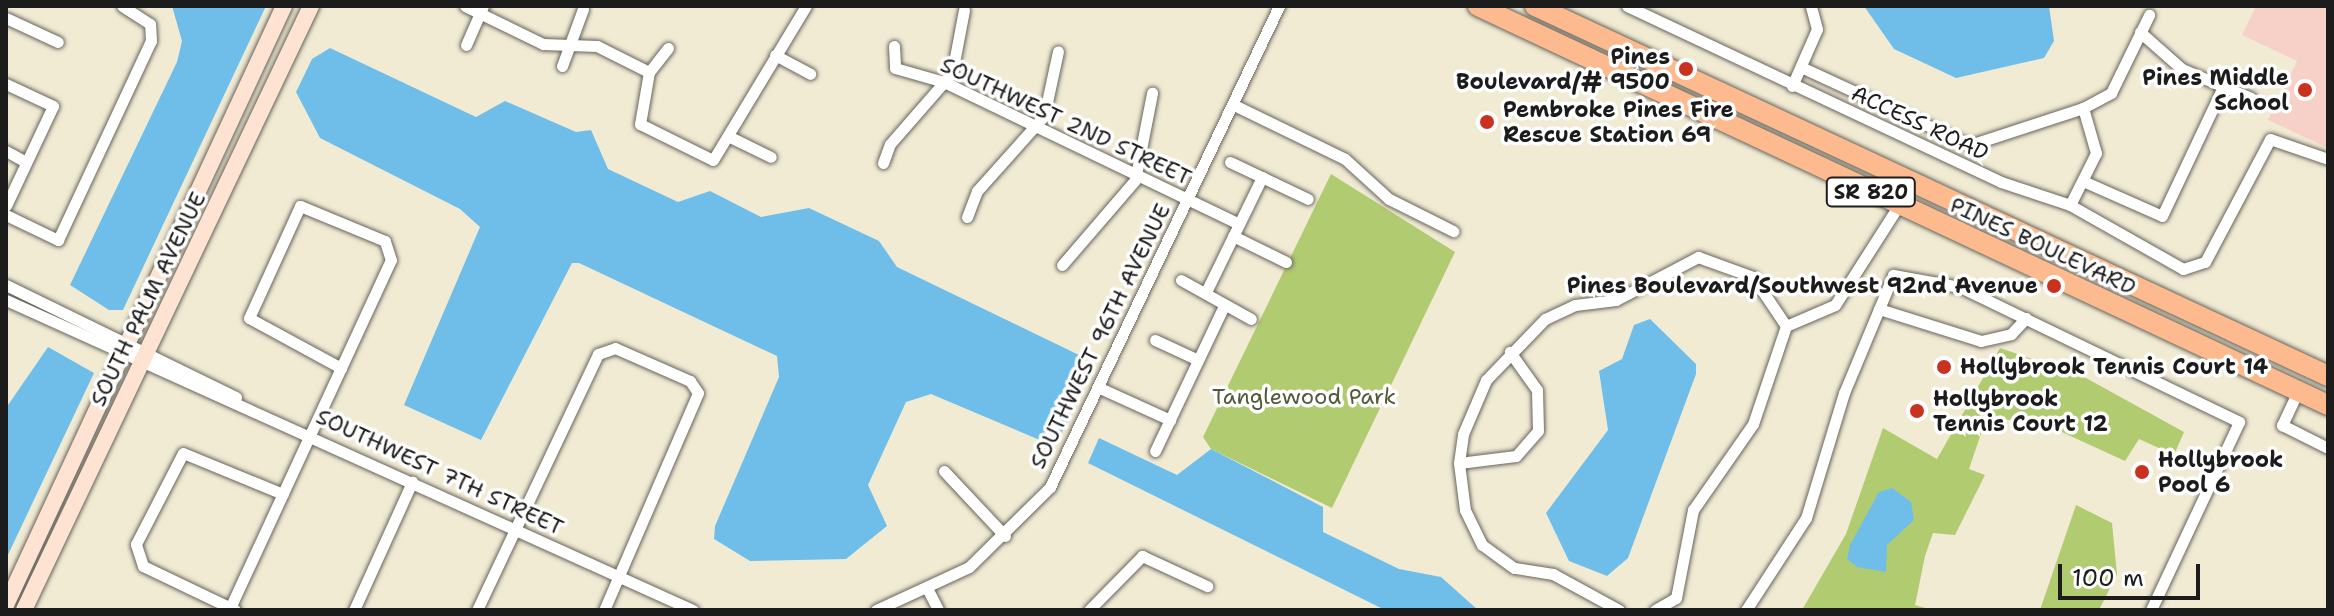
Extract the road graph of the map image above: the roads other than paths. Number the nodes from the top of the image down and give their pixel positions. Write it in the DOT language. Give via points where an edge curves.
graph roads {
  1 [pos="122,6"];
  2 [pos="284,6"];
  3 [pos="311,6"];
  4 [pos="465,6"];
  5 [pos="806,6"];
  6 [pos="1279,6"];
  7 [pos="1478,6"];
  8 [pos="1535,6"];
  9 [pos="1627,6"];
  10 [pos="1811,6"];
  11 [pos="583,9"];
  12 [pos="481,10"];
  13 [pos="964,10"];
  14 [pos="2149,15"];
  15 [pos="1558,17"];
  16 [pos="6,18"];
  17 [pos="2140,32"];
  18 [pos="1548,39"];
  19 [pos="58,42"];
  20 [pos="466,45"];
  21 [pos="894,46"];
  22 [pos="568,47"];
  23 [pos="668,48"];
  24 [pos="1058,51"];
  25 [pos="775,55"];
  26 [pos="562,66"];
  27 [pos="1801,67"];
  28 [pos="649,72"];
  29 [pos="810,74"];
  30 [pos="944,82"];
  31 [pos="6,84"];
  32 [pos="1792,86"];
  33 [pos="2223,87"];
  34 [pos="1152,93"];
  35 [pos="2251,98"];
  36 [pos="1234,105"];
  37 [pos="2083,108"];
  38 [pos="1036,128"];
  39 [pos="732,138"];
  40 [pos="6,151"];
  41 [pos="771,157"];
  42 [pos="2328,159"];
  43 [pos="26,162"];
  44 [pos="1230,162"];
  45 [pos="883,163"];
  46 [pos="1262,177"];
  47 [pos="1135,180"];
  48 [pos="2083,181"];
  49 [pos="1308,199"];
  50 [pos="1188,201"];
  51 [pos="1899,205"];
  52 [pos="2070,205"];
  53 [pos="6,206"];
  54 [pos="1962,207"];
  55 [pos="6,215"];
  56 [pos="967,217"];
  57 [pos="1239,224"];
  58 [pos="1453,231"];
  59 [pos="1233,236"];
  60 [pos="1286,262"];
  61 [pos="1062,265"];
  62 [pos="1181,280"];
  63 [pos="6,285"];
  64 [pos="2080,289"];
  65 [pos="1206,292"];
  66 [pos="6,300"];
  67 [pos="44,303"];
  68 [pos="1224,306"];
  69 [pos="1879,309"];
  70 [pos="39,315"];
  71 [pos="2026,318"];
  72 [pos="1251,319"];
  73 [pos="1786,326"];
  74 [pos="2245,338"];
  75 [pos="1155,340"];
  76 [pos="127,348"];
  77 [pos="1510,352"];
  78 [pos="144,356"];
  79 [pos="1198,360"];
  80 [pos="341,368"];
  81 [pos="2328,376"];
  82 [pos="1102,389"];
  83 [pos="2298,391"];
  84 [pos="2328,405"];
  85 [pos="1170,420"];
  86 [pos="311,434"];
  87 [pos="2328,448"];
  88 [pos="1155,451"];
  89 [pos="1459,463"];
  90 [pos="944,471"];
  91 [pos="412,482"];
  92 [pos="283,494"];
  93 [pos="515,530"];
  94 [pos="1005,536"];
  95 [pos="619,577"];
  96 [pos="1207,586"];
  97 [pos="928,590"];
  98 [pos="6,605"];
  99 [pos="233,609"];
  100 [pos="24,610"];
  101 [pos="354,610"];
  102 [pos="477,610"];
  103 [pos="604,610"];
  104 [pos="693,610"];
  105 [pos="876,610"];
  106 [pos="938,610"];
  107 [pos="1089,610"];
  108 [pos="1619,610"];
  109 [pos="1655,610"];
  110 [pos="1746,610"];
  111 [pos="2151,610"];
  1 -- 55 [label="street" via="150,24 151,41 58,240"];
  2 -- 76 [label="main road, SOUTH PALM AVENUE"];
  3 -- 78 [label="main road, SOUTH PALM AVENUE"];
  4 -- 12 [label="street"];
  5 -- 25 [label="street"];
  6 -- 36 [label="street, SOUTHWEST 96TH AVENUE"];
  7 -- 18 [label="highway, PINES BOULEVARD / SR 820"];
  8 -- 15 [label="highway, PINES BOULEVARD / SR 820"];
  9 -- 32 [label="street, ACCESS ROAD"];
  10 -- 27 [label="street" via="1817,29"];
  11 -- 22 [label="street"];
  12 -- 20 [label="street"];
  12 -- 22 [label="street" via="543,44"];
  13 -- 30 [label="street"];
  14 -- 17 [label="street"];
  15 -- 18 [label="street"];
  15 -- 54 [label="highway, PINES BOULEVARD / SR 820"];
  16 -- 19 [label="street"];
  17 -- 33 [label="street" via="2182,69"];
  17 -- 37 [label="street" via="2111,93"];
  18 -- 51 [label="highway, PINES BOULEVARD / SR 820"];
  21 -- 30 [label="street, SOUTHWEST 2ND STREET" via="895,68"];
  22 -- 26 [label="street"];
  22 -- 28 [label="street" via="597,46"];
  23 -- 28 [label="street"];
  24 -- 38 [label="street"];
  25 -- 29 [label="street"];
  25 -- 39 [label="street"];
  27 -- 32 [label="street"];
  27 -- 37 [label="street" via="1970,145"];
  28 -- 39 [label="street" via="640,124 708,162 721,155"];
  30 -- 38 [label="street, SOUTHWEST 2ND STREET"];
  30 -- 45 [label="street" via="890,144"];
  31 -- 43 [label="street" via="53,106"];
  32 -- 52 [label="street, ACCESS ROAD" via="2001,182"];
  33 -- 35 [label="street"];
  33 -- 48 [label="street" via="2162,216"];
  34 -- 47 [label="street"];
  36 -- 50 [label="street, SOUTHWEST 96TH AVENUE"];
  36 -- 58 [label="street" via="1345,159 1389,199"];
  37 -- 48 [label="street" via="2096,153"];
  38 -- 47 [label="street, SOUTHWEST 2ND STREET"];
  38 -- 56 [label="street" via="977,191"];
  39 -- 41 [label="street"];
  40 -- 43 [label="street"];
  42 -- 52 [label="street, ACCESS ROAD" via="2270,139 2197,267 2183,269 2135,247"];
  43 -- 53 [label="street"];
  44 -- 46 [label="street"];
  46 -- 49 [label="street"];
  46 -- 57 [label="street"];
  47 -- 50 [label="street, SOUTHWEST 2ND STREET"];
  47 -- 61 [label="street"];
  48 -- 52 [label="street"];
  50 -- 57 [label="street, SOUTHWEST 2ND STREET"];
  50 -- 82 [label="street, SOUTHWEST 96TH AVENUE"];
  51 -- 54 [label="highway" via="1911,196"];
  51 -- 64 [label="highway, PINES BOULEVARD / SR 820"];
  51 -- 73 [label="street" via="1835,305"];
  54 -- 74 [label="highway, PINES BOULEVARD / SR 820"];
  57 -- 59 [label="street"];
  59 -- 60 [label="street"];
  59 -- 65 [label="street"];
  62 -- 65 [label="street"];
  63 -- 67 [label="street, SOUTHWEST 7TH STREET"];
  64 -- 74 [label="highway" via="2109,291 2214,342"];
  64 -- 83 [label="highway, PINES BOULEVARD / SR 820"];
  65 -- 68 [label="street"];
  66 -- 70 [label="street, SOUTHWEST 7TH STREET"];
  67 -- 70 [label="street"];
  67 -- 76 [label="street, SOUTHWEST 7TH STREET"];
  68 -- 72 [label="street"];
  68 -- 79 [label="street"];
  69 -- 71 [label="street" via="1981,341 2011,334"];
  69 -- 71 [label="street" via="1893,275 1960,287"];
  69 -- 110 [label="street" via="1806,518"];
  70 -- 76 [label="street, SOUTHWEST 7TH STREET"];
  71 -- 111 [label="street" via="2239,422"];
  73 -- 77 [label="street" via="1753,277 1698,257 1616,300 1557,313"];
  73 -- 109 [label="street" via="1753,424 1693,510 1676,598"];
  74 -- 81 [label="highway, PINES BOULEVARD / SR 820"];
  75 -- 79 [label="street"];
  76 -- 78 [label="street, SOUTHWEST 7TH STREET"];
  76 -- 98 [label="main road, SOUTH PALM AVENUE"];
  77 -- 89 [label="street" via="1486,380 1463,434"];
  77 -- 89 [label="street" via="1537,390 1538,431 1516,456"];
  78 -- 86 [label="street, SOUTHWEST 7TH STREET"];
  78 -- 100 [label="main road, SOUTH PALM AVENUE"];
  79 -- 85 [label="street"];
  80 -- 80 [label="street" via="391,250 300,206 249,318"];
  80 -- 86 [label="street"];
  82 -- 85 [label="street"];
  82 -- 94 [label="street, SOUTHWEST 96TH AVENUE" via="1050,487"];
  83 -- 84 [label="highway, PINES BOULEVARD / SR 820"];
  83 -- 87 [label="street" via="2282,425"];
  85 -- 88 [label="street"];
  86 -- 91 [label="street, SOUTHWEST 7TH STREET"];
  86 -- 92 [label="street"];
  89 -- 108 [label="street" via="1465,510 1482,545 1514,568 1553,574"];
  90 -- 94 [label="street"];
  91 -- 93 [label="street, SOUTHWEST 7TH STREET"];
  91 -- 101 [label="street"];
  92 -- 99 [label="street"];
  92 -- 99 [label="street" via="183,453 135,556"];
  93 -- 95 [label="street, SOUTHWEST 7TH STREET"];
  93 -- 95 [label="street" via="598,354 608,348 690,381 698,393"];
  93 -- 102 [label="street"];
  94 -- 97 [label="street, SOUTHWEST 96TH AVENUE"];
  95 -- 103 [label="street"];
  95 -- 104 [label="street"];
  96 -- 107 [label="street" via="1142,556"];
  97 -- 105 [label="street, SOUTHWEST 96TH AVENUE"];
  97 -- 106 [label="street"];
}
